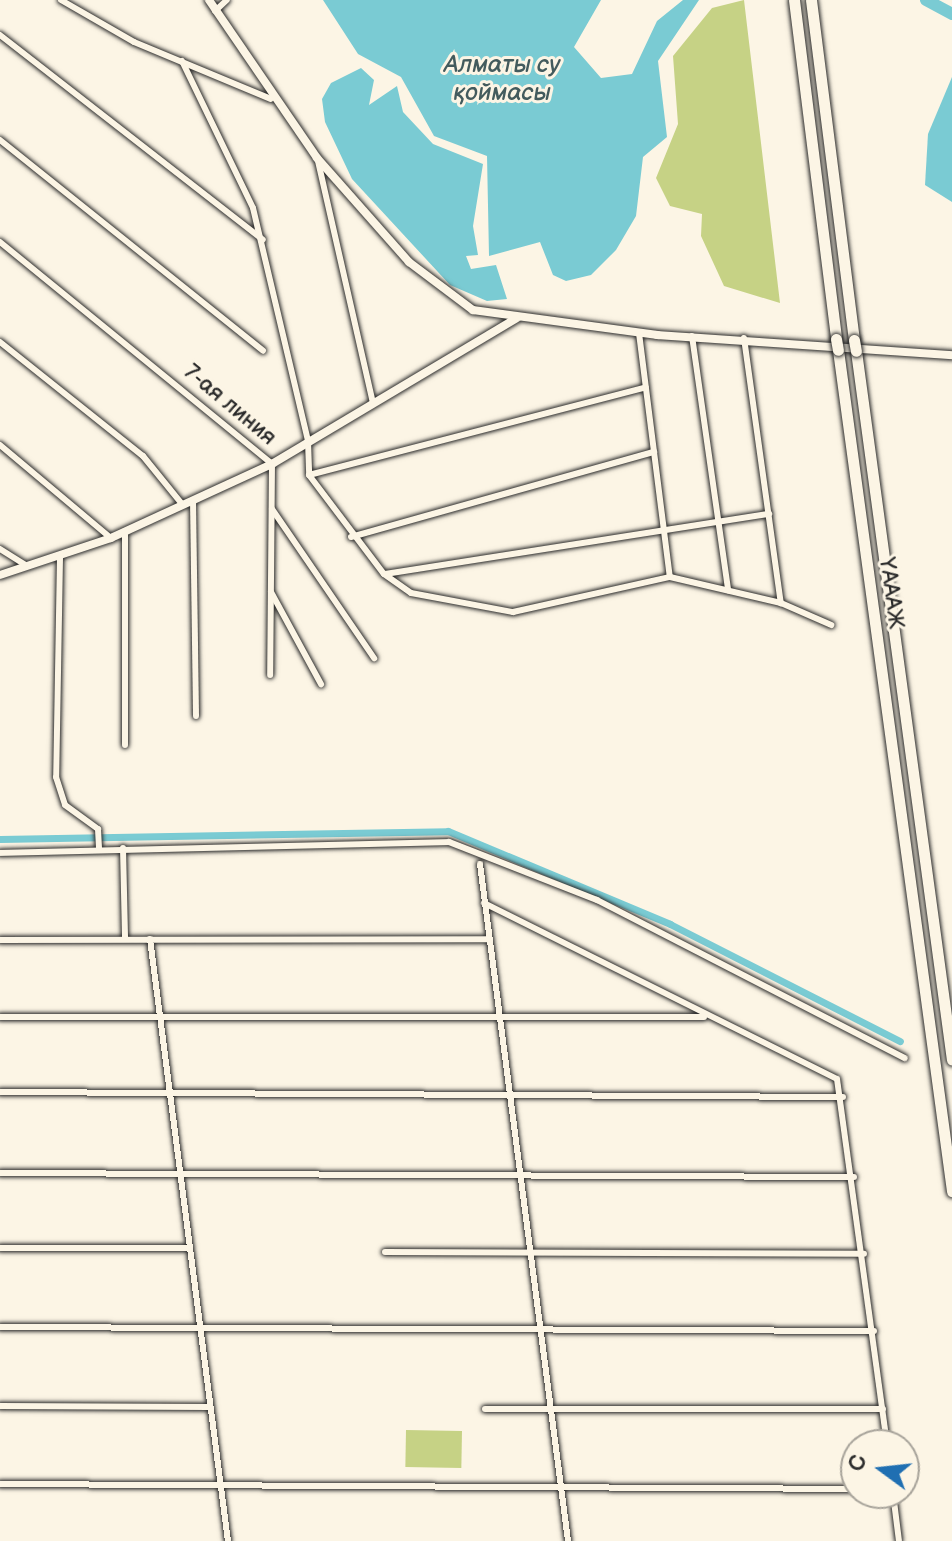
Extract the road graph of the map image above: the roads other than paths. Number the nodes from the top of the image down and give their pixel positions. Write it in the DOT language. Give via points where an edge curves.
graph roads {
  1 [pos="61,0"];
  2 [pos="209,0"];
  3 [pos="227,0"];
  4 [pos="794,0"];
  5 [pos="811,0"];
  6 [pos="215,11"];
  7 [pos="0,35"];
  8 [pos="182,61"];
  9 [pos="271,99"];
  10 [pos="0,140"];
  11 [pos="317,158"];
  12 [pos="263,240"];
  13 [pos="0,242"];
  14 [pos="518,317"];
  15 [pos="639,333"];
  16 [pos="692,336"];
  17 [pos="744,338"];
  18 [pos="0,342"];
  19 [pos="263,351"];
  20 [pos="952,355"];
  21 [pos="646,387"];
  22 [pos="373,403"];
  23 [pos="308,441"];
  24 [pos="0,445"];
  25 [pos="654,452"];
  26 [pos="272,464"];
  27 [pos="309,475"];
  28 [pos="193,500"];
  29 [pos="182,504"];
  30 [pos="272,509"];
  31 [pos="769,514"];
  32 [pos="719,522"];
  33 [pos="125,531"];
  34 [pos="664,532"];
  35 [pos="351,537"];
  36 [pos="111,538"];
  37 [pos="0,549"];
  38 [pos="60,558"];
  39 [pos="29,567"];
  40 [pos="384,574"];
  41 [pos="0,575"];
  42 [pos="670,577"];
  43 [pos="269,589"];
  44 [pos="728,590"];
  45 [pos="781,603"];
  46 [pos="831,625"];
  47 [pos="374,658"];
  48 [pos="270,675"];
  49 [pos="321,684"];
  50 [pos="196,716"];
  51 [pos="125,745"];
  52 [pos="99,846"];
  53 [pos="123,848"];
  54 [pos="0,853"];
  55 [pos="480,864"];
  56 [pos="484,903"];
  57 [pos="125,939"];
  58 [pos="150,939"];
  59 [pos="488,939"];
  60 [pos="0,940"];
  61 [pos="498,1016"];
  62 [pos="0,1017"];
  63 [pos="159,1017"];
  64 [pos="709,1017"];
  65 [pos="905,1058"];
  66 [pos="952,1060"];
  67 [pos="0,1092"];
  68 [pos="169,1093"];
  69 [pos="510,1095"];
  70 [pos="843,1097"];
  71 [pos="179,1170"];
  72 [pos="0,1173"];
  73 [pos="521,1173"];
  74 [pos="854,1177"];
  75 [pos="952,1191"];
  76 [pos="0,1248"];
  77 [pos="189,1248"];
  78 [pos="385,1252"];
  79 [pos="531,1252"];
  80 [pos="864,1254"];
  81 [pos="0,1327"];
  82 [pos="199,1328"];
  83 [pos="540,1329"];
  84 [pos="874,1331"];
  85 [pos="0,1406"];
  86 [pos="209,1407"];
  87 [pos="485,1409"];
  88 [pos="549,1409"];
  89 [pos="883,1409"];
  90 [pos="885,1429"];
  91 [pos="0,1484"];
  92 [pos="220,1485"];
  93 [pos="560,1486"];
  94 [pos="840,1489"];
  95 [pos="895,1509"];
  96 [pos="228,1541"];
  97 [pos="568,1541"];
  98 [pos="899,1541"];
  1 -- 8 [label="street"];
  2 -- 6 [label="street"];
  3 -- 6 [label="street"];
  4 -- 75 [label="highway, ҮАААЖ"];
  5 -- 66 [label="highway, ҮАААЖ"];
  6 -- 9 [label="street"];
  7 -- 12 [label="street"];
  8 -- 9 [label="street"];
  8 -- 12 [label="street"];
  9 -- 11 [label="street"];
  10 -- 19 [label="street"];
  11 -- 14 [label="street" via="409,262 454,300"];
  11 -- 22 [label="street"];
  12 -- 23 [label="street"];
  13 -- 26 [label="street, 7-ая линия"];
  14 -- 15 [label="street" via="583,319"];
  14 -- 22 [label="street"];
  15 -- 16 [label="street"];
  15 -- 21 [label="street"];
  16 -- 17 [label="street"];
  16 -- 32 [label="street"];
  17 -- 20 [label="street"];
  17 -- 31 [label="street"];
  18 -- 29 [label="street" via="143,456"];
  21 -- 25 [label="street"];
  21 -- 27 [label="street"];
  22 -- 23 [label="street"];
  23 -- 26 [label="street"];
  23 -- 27 [label="street"];
  24 -- 36 [label="street"];
  25 -- 34 [label="street"];
  25 -- 35 [label="street"];
  26 -- 28 [label="street"];
  26 -- 30 [label="street, 7-ая линия"];
  27 -- 35 [label="street"];
  28 -- 29 [label="street"];
  28 -- 50 [label="street"];
  29 -- 33 [label="street"];
  30 -- 43 [label="street, 7-ая линия"];
  30 -- 47 [label="street"];
  31 -- 32 [label="street"];
  31 -- 45 [label="street"];
  32 -- 34 [label="street"];
  32 -- 44 [label="street"];
  33 -- 36 [label="street"];
  33 -- 51 [label="street"];
  34 -- 40 [label="street"];
  34 -- 42 [label="street"];
  35 -- 40 [label="street"];
  36 -- 38 [label="street"];
  37 -- 39 [label="street"];
  38 -- 39 [label="street"];
  38 -- 52 [label="street" via="56,777 65,805 98,829"];
  39 -- 41 [label="street"];
  40 -- 42 [label="street" via="411,593 513,612"];
  42 -- 44 [label="street"];
  43 -- 48 [label="street, 7-ая линия"];
  43 -- 49 [label="street"];
  44 -- 45 [label="street"];
  45 -- 46 [label="street"];
  52 -- 53 [label="street"];
  52 -- 54 [label="street"];
  53 -- 57 [label="street"];
  53 -- 65 [label="street" via="449,842 597,900"];
  55 -- 56 [label="street"];
  56 -- 59 [label="street"];
  56 -- 64 [label="street"];
  57 -- 58 [label="street"];
  57 -- 60 [label="street"];
  58 -- 59 [label="street"];
  58 -- 63 [label="street"];
  59 -- 61 [label="street"];
  61 -- 63 [label="street"];
  61 -- 64 [label="street"];
  61 -- 69 [label="street"];
  62 -- 63 [label="street"];
  63 -- 68 [label="street"];
  64 -- 70 [label="street" via="829,1074"];
  67 -- 68 [label="street"];
  68 -- 69 [label="street"];
  68 -- 71 [label="street"];
  69 -- 70 [label="street"];
  69 -- 73 [label="street"];
  70 -- 74 [label="street"];
  71 -- 72 [label="street"];
  71 -- 73 [label="street"];
  71 -- 77 [label="street"];
  73 -- 74 [label="street"];
  73 -- 79 [label="street"];
  74 -- 80 [label="street"];
  76 -- 77 [label="street"];
  77 -- 82 [label="street"];
  78 -- 79 [label="street"];
  79 -- 80 [label="street"];
  79 -- 83 [label="street"];
  80 -- 84 [label="street"];
  81 -- 82 [label="street"];
  82 -- 83 [label="street"];
  82 -- 86 [label="street"];
  83 -- 84 [label="street"];
  83 -- 88 [label="street"];
  84 -- 89 [label="street"];
  85 -- 86 [label="street"];
  86 -- 92 [label="street"];
  87 -- 88 [label="street"];
  88 -- 89 [label="street"];
  88 -- 93 [label="street"];
  89 -- 90 [label="street"];
  91 -- 92 [label="street"];
  92 -- 93 [label="street"];
  92 -- 96 [label="street"];
  93 -- 94 [label="street"];
  93 -- 97 [label="street"];
  95 -- 98 [label="street"];
}
